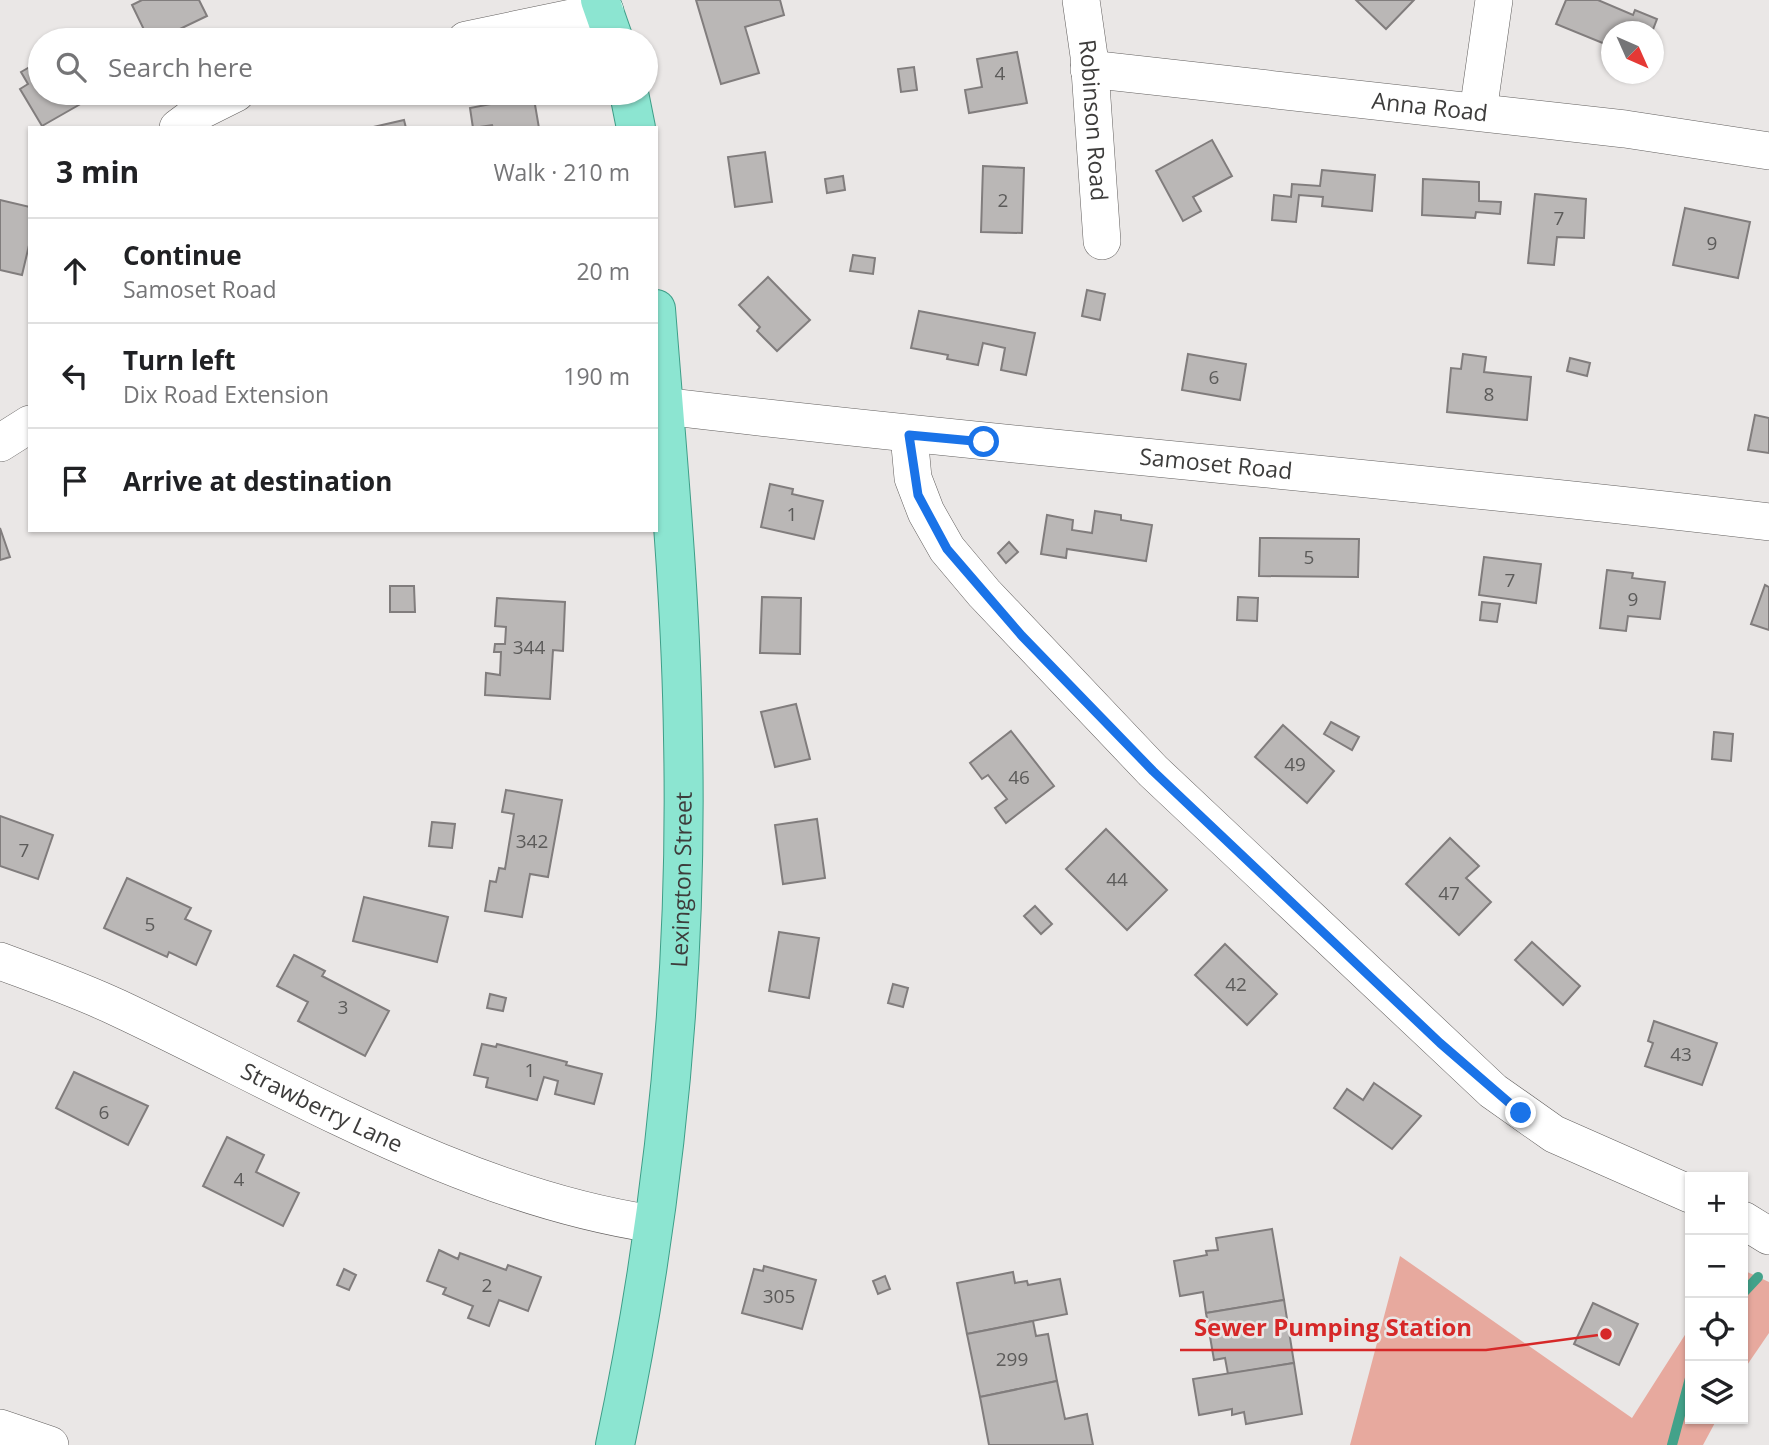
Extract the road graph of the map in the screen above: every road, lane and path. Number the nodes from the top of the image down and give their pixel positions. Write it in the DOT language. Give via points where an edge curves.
graph roads {
  1 [pos="1081,0"];
  2 [pos="1494,0"];
  3 [pos="606,17"];
  4 [pos="540,28"];
  5 [pos="1089,69"];
  6 [pos="212,105"];
  7 [pos="631,105"];
  8 [pos="1478,112"];
  9 [pos="181,126"];
  10 [pos="636,126"];
  11 [pos="1769,151"];
  12 [pos="1102,241"];
  13 [pos="658,337"];
  14 [pos="663,406"];
  15 [pos="28,425"];
  16 [pos="909,435"];
  17 [pos="0,443"];
  18 [pos="1769,522"];
  19 [pos="0,961"];
  20 [pos="1685,1192"];
  21 [pos="1748,1223"];
  22 [pos="653,1224"];
  23 [pos="1769,1236"];
  24 [pos="0,1428"];
  25 [pos="50,1445"];
  26 [pos="615,1445"];
  1 -- 5 [label="street, Robinson Road"];
  2 -- 8 [label="street"];
  3 -- 4 [label="street"];
  5 -- 8 [label="street, Anna Road"];
  5 -- 12 [label="street, Robinson Road"];
  6 -- 9 [label="street"];
  7 -- 10 [label="main road"];
  8 -- 11 [label="street, Anna Road"];
  13 -- 14 [label="main road, Lexington Street"];
  14 -- 16 [label="street, Samoset Road"];
  14 -- 22 [label="main road, Lexington Street" via="677,560 684,802 676,1008"];
  15 -- 17 [label="street"];
  16 -- 18 [label="street, Samoset Road" via="1497,490"];
  16 -- 20 [label="street" via="918,495 947,549 1022,636 1153,771 1493,1091 1554,1133"];
  19 -- 22 [label="street, Strawberry Lane" via="117,1007 415,1151 578,1211"];
  21 -- 23 [label="street"];
  22 -- 26 [label="main road, Lexington Street"];
  24 -- 25 [label="street"];
}
